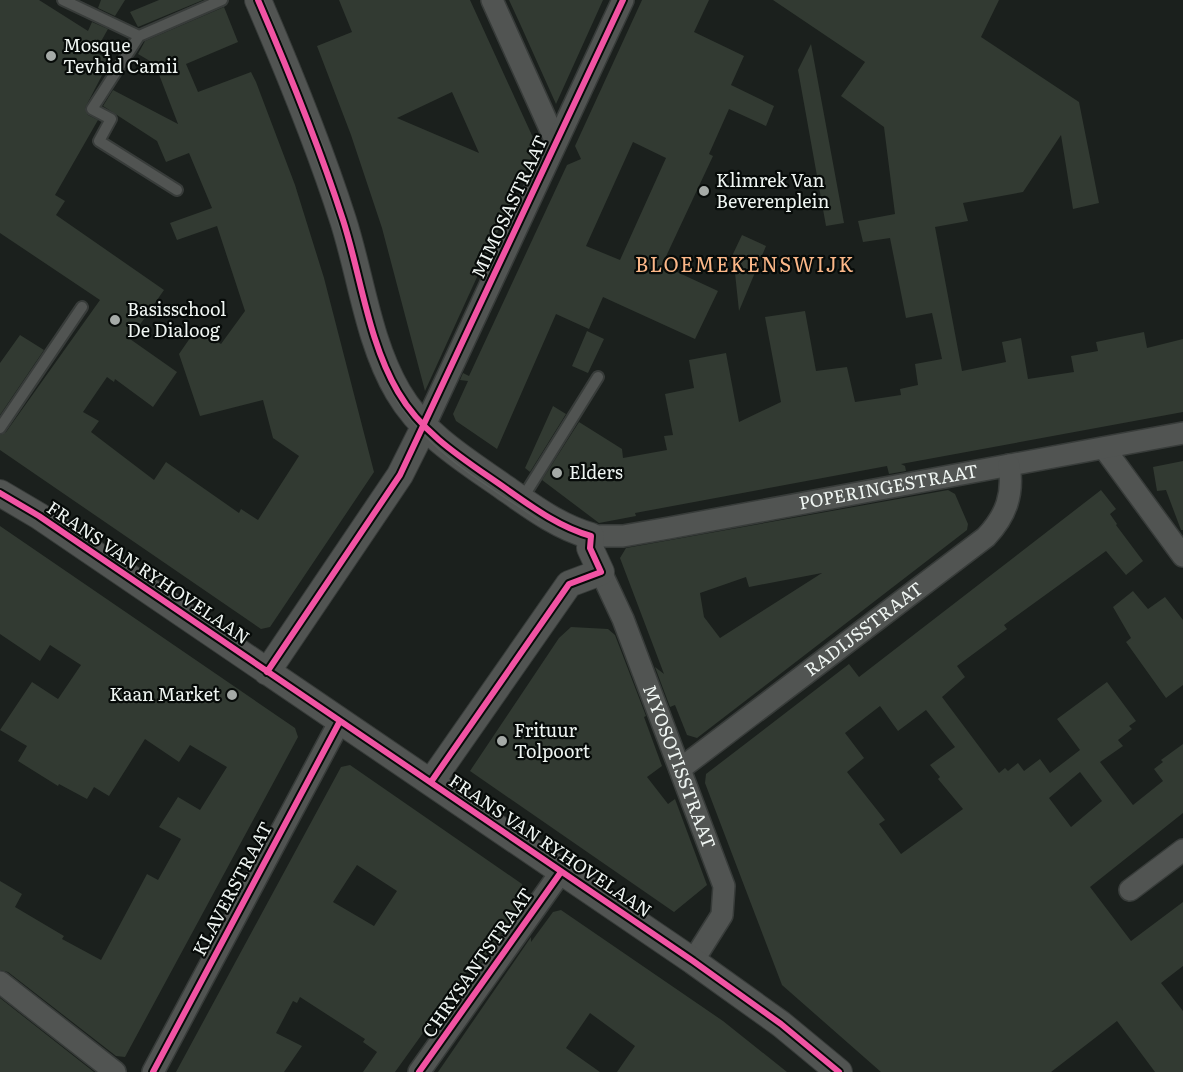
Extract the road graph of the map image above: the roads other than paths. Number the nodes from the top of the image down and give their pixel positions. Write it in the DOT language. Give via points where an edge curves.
graph roads {
  1 [pos="63,0"];
  2 [pos="222,0"];
  3 [pos="258,0"];
  4 [pos="492,0"];
  5 [pos="623,0"];
  6 [pos="140,36"];
  7 [pos="556,142"];
  8 [pos="177,190"];
  9 [pos="82,307"];
  10 [pos="598,377"];
  11 [pos="424,427"];
  12 [pos="0,428"];
  13 [pos="1183,433"];
  14 [pos="1104,448"];
  15 [pos="1009,465"];
  16 [pos="0,493"];
  17 [pos="522,500"];
  18 [pos="591,536"];
  19 [pos="1183,556"];
  20 [pos="601,572"];
  21 [pos="267,672"];
  22 [pos="340,721"];
  23 [pos="680,769"];
  24 [pos="431,783"];
  25 [pos="1183,850"];
  26 [pos="561,872"];
  27 [pos="1130,890"];
  28 [pos="693,961"];
  29 [pos="0,982"];
  30 [pos="115,1072"];
  31 [pos="153,1072"];
  32 [pos="419,1072"];
  33 [pos="838,1072"];
  1 -- 6 [label="lane"];
  2 -- 6 [label="lane"];
  3 -- 11 [label="street" via="317,142 380,354 398,393"];
  4 -- 7 [label="street"];
  5 -- 7 [label="street, MIMOSASTRAAT"];
  6 -- 8 [label="lane" via="92,109 111,119 99,141"];
  7 -- 11 [label="street, MIMOSASTRAAT"];
  9 -- 12 [label="lane"];
  10 -- 17 [label="lane"];
  11 -- 17 [label="street"];
  11 -- 21 [label="street" via="400,475"];
  13 -- 14 [label="street, POPERINGESTRAAT"];
  14 -- 15 [label="street, POPERINGESTRAAT"];
  14 -- 19 [label="street"];
  15 -- 18 [label="street, POPERINGESTRAAT" via="640,533"];
  15 -- 23 [label="street, RADIJSSTRAAT" via="1010,499 986,537"];
  16 -- 21 [label="street, FRANS VAN RYHOVELAAN"];
  17 -- 18 [label="street" via="562,526"];
  18 -- 20 [label="street" via="590,548"];
  20 -- 23 [label="street, MYOSOTISSTRAAT" via="624,619"];
  20 -- 24 [label="street" via="569,584"];
  21 -- 22 [label="street, FRANS VAN RYHOVELAAN"];
  22 -- 24 [label="street, FRANS VAN RYHOVELAAN"];
  22 -- 31 [label="street, KLAVERSTRAAT"];
  23 -- 28 [label="street, MYOSOTISSTRAAT" via="724,886 725,900 722,915"];
  24 -- 26 [label="street, FRANS VAN RYHOVELAAN"];
  25 -- 27 [label="street"];
  26 -- 28 [label="street, FRANS VAN RYHOVELAAN"];
  26 -- 32 [label="street, CHRYSANTSTRAAT"];
  28 -- 33 [label="street, FRANS VAN RYHOVELAAN" via="781,1024"];
  29 -- 30 [label="street"];
}
